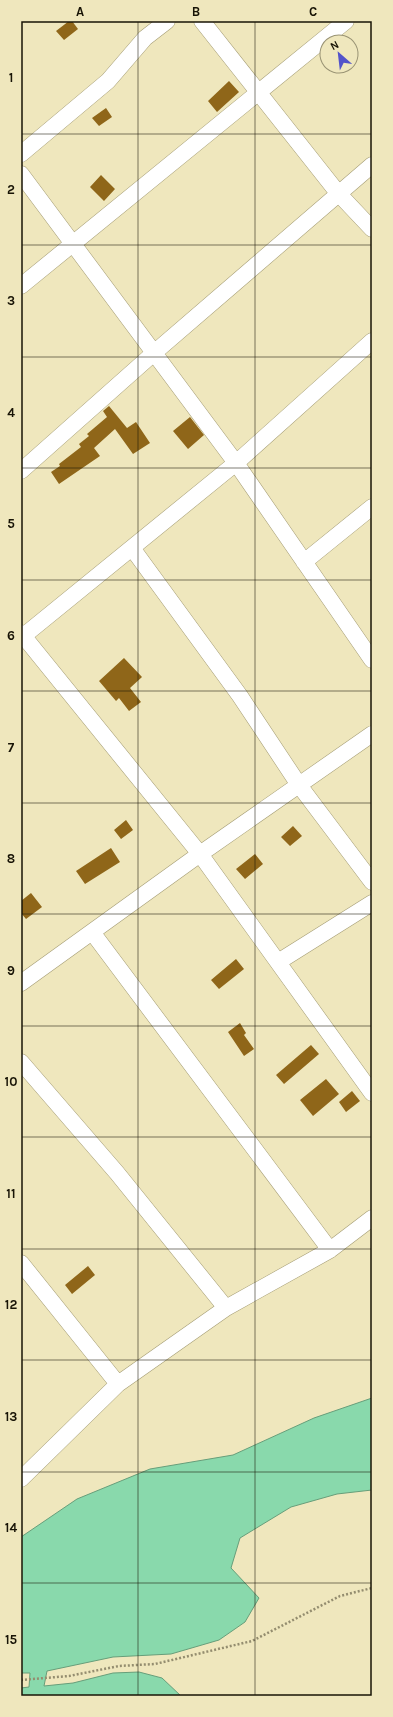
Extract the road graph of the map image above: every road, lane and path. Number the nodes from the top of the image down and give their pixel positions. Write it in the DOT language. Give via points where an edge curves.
graph roads {
  1 [pos="167,21"];
  2 [pos="202,21"];
  3 [pos="346,21"];
  4 [pos="259,92"];
  5 [pos="21,154"];
  6 [pos="372,165"];
  7 [pos="21,174"];
  8 [pos="338,192"];
  9 [pos="372,230"];
  10 [pos="73,243"];
  11 [pos="21,286"];
  12 [pos="372,341"];
  13 [pos="155,352"];
  14 [pos="236,463"];
  15 [pos="21,471"];
  16 [pos="372,507"];
  17 [pos="132,548"];
  18 [pos="304,562"];
  19 [pos="22,636"];
  20 [pos="372,660"];
  21 [pos="372,734"];
  22 [pos="299,785"];
  23 [pos="200,854"];
  24 [pos="372,882"];
  25 [pos="372,903"];
  26 [pos="92,932"];
  27 [pos="278,962"];
  28 [pos="21,983"];
  29 [pos="21,1062"];
  30 [pos="372,1093"];
  31 [pos="372,1218"];
  32 [pos="330,1250"];
  33 [pos="21,1263"];
  34 [pos="226,1308"];
  35 [pos="118,1384"];
  36 [pos="21,1479"];
  37 [pos="372,1588"];
  38 [pos="21,1680"];
  1 -- 5 [label="street" via="145,38 108,81"];
  2 -- 4 [label="street"];
  3 -- 4 [label="street"];
  4 -- 8 [label="street"];
  4 -- 10 [label="street"];
  6 -- 8 [label="street"];
  7 -- 10 [label="street"];
  8 -- 9 [label="street"];
  8 -- 13 [label="street"];
  10 -- 11 [label="street"];
  10 -- 13 [label="street"];
  12 -- 14 [label="street"];
  13 -- 14 [label="street"];
  13 -- 15 [label="street"];
  14 -- 17 [label="street"];
  14 -- 18 [label="street"];
  16 -- 18 [label="street"];
  17 -- 19 [label="street"];
  17 -- 22 [label="street" via="240,696"];
  18 -- 20 [label="street"];
  19 -- 23 [label="street"];
  21 -- 22 [label="street"];
  22 -- 23 [label="street"];
  22 -- 24 [label="street"];
  23 -- 26 [label="street"];
  23 -- 27 [label="street"];
  25 -- 27 [label="street"];
  26 -- 28 [label="street"];
  26 -- 32 [label="street"];
  27 -- 30 [label="street"];
  29 -- 34 [label="street" via="117,1173"];
  31 -- 32 [label="street"];
  32 -- 34 [label="street"];
  33 -- 35 [label="street"];
  34 -- 35 [label="street"];
  35 -- 36 [label="street"];
  37 -- 38 [label="path" via="340,1596 252,1641 155,1664 119,1666 69,1676"];
}
